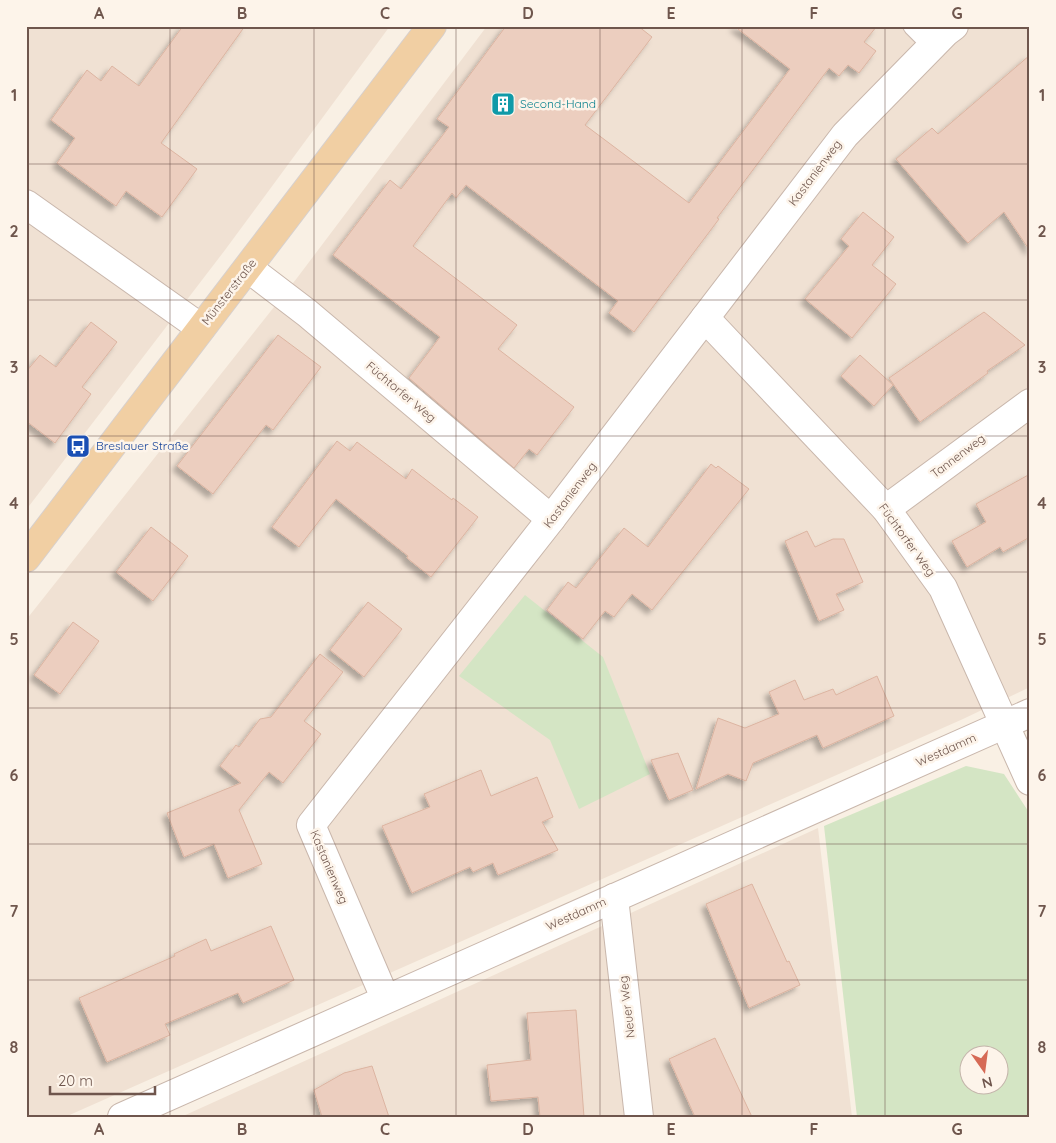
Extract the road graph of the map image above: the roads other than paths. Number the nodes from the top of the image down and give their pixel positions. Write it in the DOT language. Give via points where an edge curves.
graph roads {
  1 [pos="432,26"];
  2 [pos="913,26"];
  3 [pos="954,26"];
  4 [pos="933,46"];
  5 [pos="26,204"];
  6 [pos="248,268"];
  7 [pos="705,318"];
  8 [pos="201,328"];
  9 [pos="1030,403"];
  10 [pos="886,509"];
  11 [pos="552,519"];
  12 [pos="26,558"];
  13 [pos="1030,713"];
  14 [pos="1004,724"];
  15 [pos="1030,781"];
  16 [pos="614,898"];
  17 [pos="386,998"];
  18 [pos="122,1117"];
  19 [pos="639,1117"];
  1 -- 6 [label="main road, Münsterstraße"];
  2 -- 4 [label="lane"];
  3 -- 4 [label="street, Kastanienweg"];
  4 -- 7 [label="street, Kastanienweg" via="845,135"];
  5 -- 8 [label="street"];
  6 -- 8 [label="main road, Münsterstraße"];
  6 -- 11 [label="street, Füchtorfer Weg" via="307,313"];
  7 -- 10 [label="street, Füchtorfer Weg"];
  7 -- 11 [label="street, Kastanienweg"];
  8 -- 12 [label="main road, Münsterstraße"];
  9 -- 10 [label="street, Tannenweg"];
  10 -- 14 [label="street, Füchtorfer Weg" via="943,588"];
  11 -- 17 [label="street, Kastanienweg" via="311,825"];
  13 -- 14 [label="street, Westdamm"];
  14 -- 15 [label="street, Füchtorfer Weg"];
  14 -- 16 [label="street, Westdamm"];
  16 -- 17 [label="street, Westdamm"];
  16 -- 19 [label="street, Neuer Weg"];
  17 -- 18 [label="street, Westdamm"];
}
